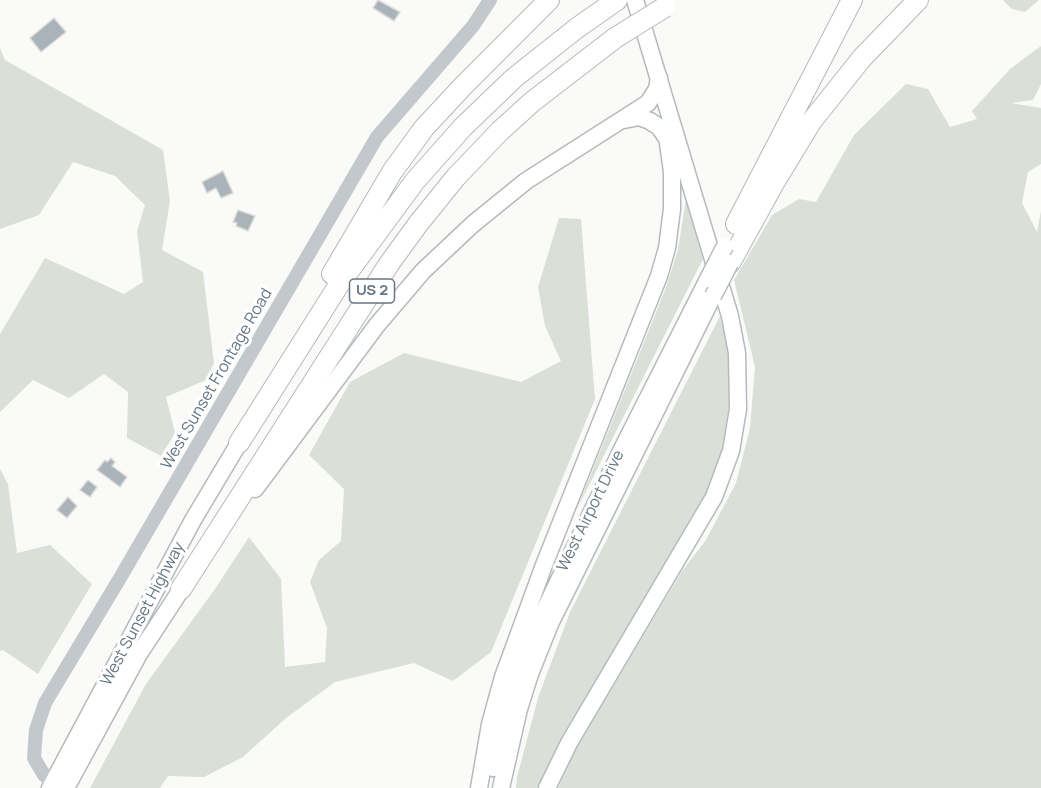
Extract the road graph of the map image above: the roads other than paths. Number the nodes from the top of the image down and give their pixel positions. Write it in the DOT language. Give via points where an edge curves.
graph roads {
  1 [pos="490,0"];
  2 [pos="549,0"];
  3 [pos="627,0"];
  4 [pos="635,0"];
  5 [pos="852,0"];
  6 [pos="918,0"];
  7 [pos="671,3"];
  8 [pos="611,4"];
  9 [pos="657,85"];
  10 [pos="615,124"];
  11 [pos="668,140"];
  12 [pos="728,255"];
  13 [pos="239,443"];
  14 [pos="181,589"];
  15 [pos="58,787"];
  16 [pos="479,788"];
  17 [pos="489,788"];
  18 [pos="501,788"];
  19 [pos="547,788"];
  1 -- 15 [label="street, West Sunset Frontage Road" via="473,26 377,137 45,703 36,730 34,758 44,776"];
  2 -- 13 [label="highway" via="442,107 401,157"];
  3 -- 9 [label="main road"];
  4 -- 9 [label="main road"];
  5 -- 12 [label="highway"];
  6 -- 12 [label="highway" via="862,58 811,122"];
  7 -- 14 [label="highway, US 2, bridge" via="615,38 532,102 456,177 389,264"];
  8 -- 13 [label="highway, US 2" via="514,78 415,181 340,283"];
  9 -- 10 [label="main road, West Sunset Highway" via="646,105"];
  9 -- 11 [label="main road"];
  9 -- 19 [label="main road" via="730,316 737,353 738,409 731,451 714,497 580,724"];
  10 -- 11 [label="main road" via="629,118 644,118 659,127"];
  10 -- 14 [label="main road, West Sunset Highway" via="509,194 423,272 372,332"];
  11 -- 16 [label="main road" via="672,209 659,276 503,677"];
  12 -- 17 [label="main road, West Airport Drive, bridge" via="708,279 532,633 506,710"];
  12 -- 18 [label="main road, West Airport Drive, bridge" via="713,296 543,639 516,718"];
  13 -- 15 [label="main road, West Sunset Highway / US 2" via="193,520"];
  14 -- 15 [label="main road, West Sunset Highway / US 2"];
}
